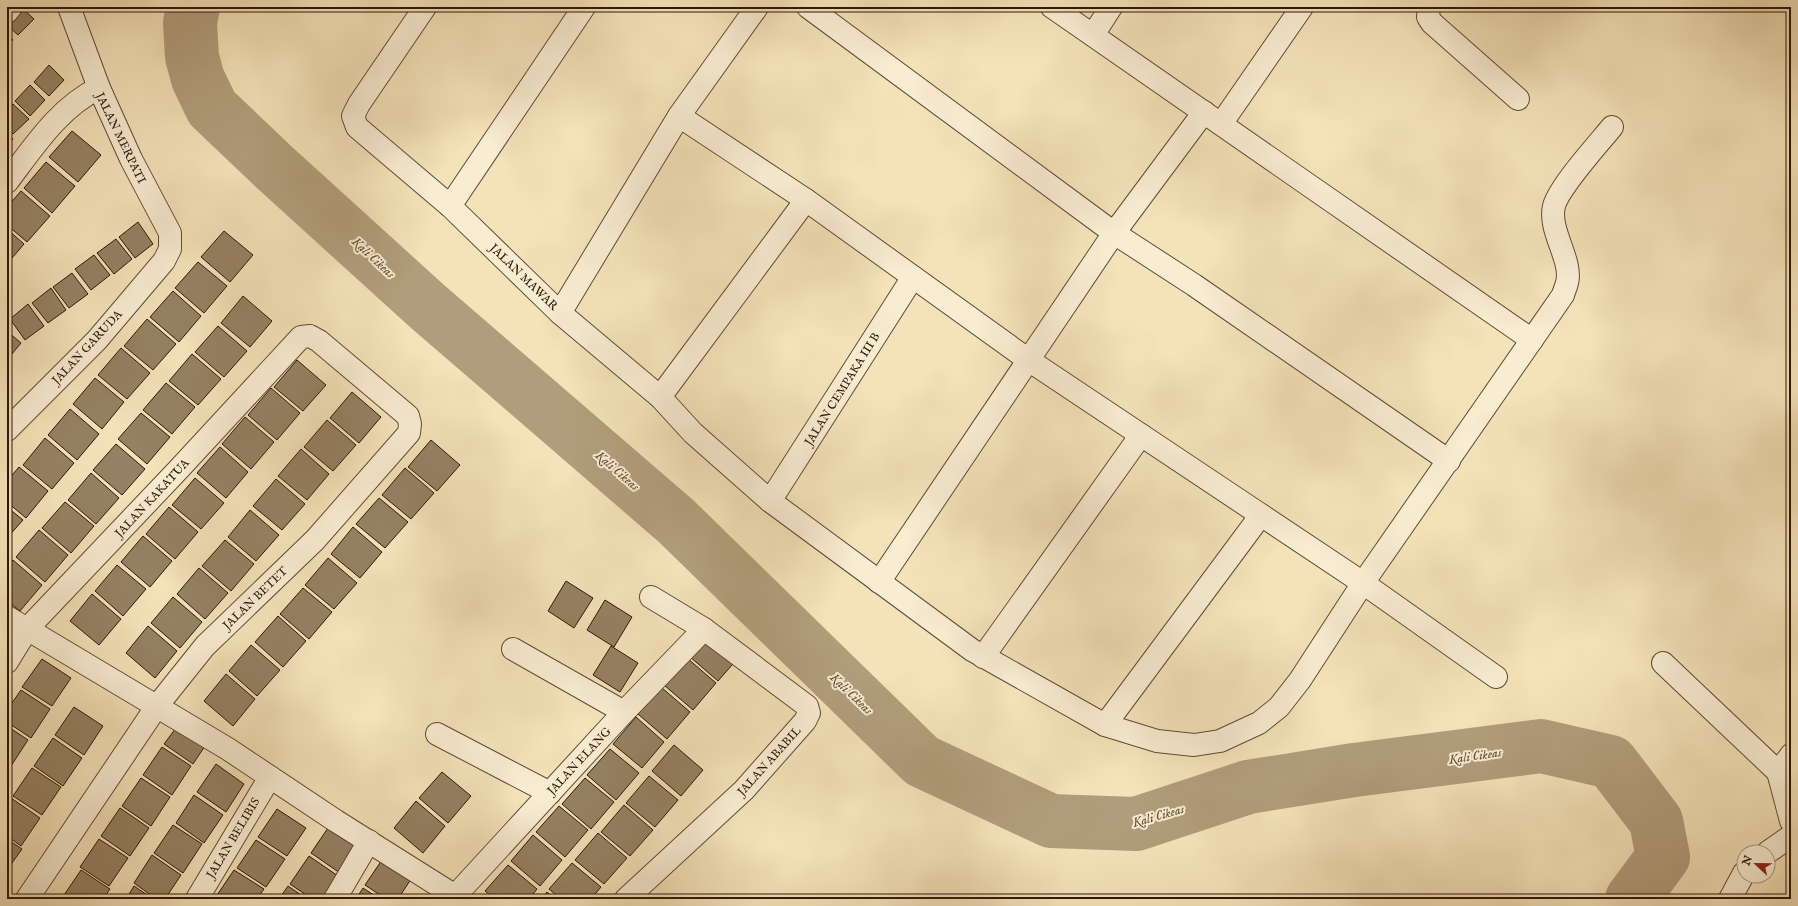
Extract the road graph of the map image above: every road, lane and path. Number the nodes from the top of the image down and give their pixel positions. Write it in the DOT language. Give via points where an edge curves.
graph roads {
  1 [pos="11,7"];
  2 [pos="69,7"];
  3 [pos="425,7"];
  4 [pos="584,7"];
  5 [pos="757,7"];
  6 [pos="808,7"];
  7 [pos="1052,7"];
  8 [pos="1111,7"];
  9 [pos="1302,7"];
  10 [pos="1429,7"];
  11 [pos="7,12"];
  12 [pos="1093,35"];
  13 [pos="99,88"];
  14 [pos="1518,99"];
  15 [pos="679,116"];
  16 [pos="1212,118"];
  17 [pos="1612,127"];
  18 [pos="7,182"];
  19 [pos="806,200"];
  20 [pos="450,206"];
  21 [pos="1114,233"];
  22 [pos="164,261"];
  23 [pos="913,277"];
  24 [pos="560,313"];
  25 [pos="301,337"];
  26 [pos="1532,340"];
  27 [pos="1030,361"];
  28 [pos="660,397"];
  29 [pos="7,430"];
  30 [pos="1141,435"];
  31 [pos="1449,461"];
  32 [pos="770,501"];
  33 [pos="1260,515"];
  34 [pos="879,582"];
  35 [pos="1363,583"];
  36 [pos="651,597"];
  37 [pos="7,617"];
  38 [pos="28,628"];
  39 [pos="704,629"];
  40 [pos="512,649"];
  41 [pos="982,657"];
  42 [pos="7,662"];
  43 [pos="1663,663"];
  44 [pos="1496,677"];
  45 [pos="157,706"];
  46 [pos="624,712"];
  47 [pos="1105,725"];
  48 [pos="437,734"];
  49 [pos="1791,755"];
  50 [pos="1778,772"];
  51 [pos="270,777"];
  52 [pos="550,793"];
  53 [pos="1791,821"];
  54 [pos="1791,836"];
  55 [pos="369,841"];
  56 [pos="1776,846"];
  57 [pos="1738,884"];
  58 [pos="458,898"];
  59 [pos="27,899"];
  60 [pos="197,899"];
  61 [pos="335,899"];
  62 [pos="626,899"];
  63 [pos="1730,899"];
  1 -- 11 [label="street"];
  2 -- 13 [label="street"];
  3 -- 20 [label="street, JALAN MAWAR" via="353,116 357,127"];
  4 -- 20 [label="street"];
  5 -- 15 [label="street, JALAN MAWAR"];
  6 -- 21 [label="street"];
  7 -- 12 [label="street"];
  8 -- 12 [label="street"];
  9 -- 16 [label="street"];
  10 -- 14 [label="street" via="1428,17 1432,23"];
  12 -- 16 [label="street"];
  13 -- 18 [label="street, JALAN MERPATI" via="81,98 52,124"];
  13 -- 22 [label="street, JALAN MERPATI" via="131,159 170,233 170,249"];
  15 -- 19 [label="street"];
  15 -- 24 [label="street, JALAN MAWAR"];
  16 -- 21 [label="street"];
  16 -- 26 [label="street"];
  17 -- 26 [label="street" via="1560,192 1554,205 1553,219 1568,282 1563,295"];
  19 -- 23 [label="street"];
  19 -- 28 [label="street"];
  20 -- 24 [label="street, JALAN MAWAR"];
  21 -- 27 [label="street"];
  21 -- 31 [label="street" via="1194,285"];
  22 -- 29 [label="street, JALAN GARUDA" via="97,340"];
  23 -- 27 [label="street"];
  23 -- 32 [label="street, JALAN CEMPAKA III B"];
  24 -- 28 [label="street"];
  25 -- 38 [label="street, JALAN KAKATUA"];
  25 -- 45 [label="street, JALAN BETET" via="310,336 319,341 408,416 409,432 315,540 206,646"];
  26 -- 31 [label="street"];
  27 -- 30 [label="street"];
  27 -- 34 [label="street"];
  28 -- 32 [label="street" via="693,433"];
  30 -- 33 [label="street"];
  30 -- 41 [label="street"];
  31 -- 35 [label="street"];
  32 -- 34 [label="street"];
  33 -- 35 [label="street"];
  33 -- 47 [label="street"];
  34 -- 41 [label="street"];
  35 -- 44 [label="street"];
  35 -- 47 [label="street" via="1300,680 1279,707 1259,723 1220,741 1194,745 1157,741"];
  36 -- 39 [label="street"];
  37 -- 38 [label="street"];
  38 -- 42 [label="street, JALAN KAKATUA"];
  38 -- 45 [label="street"];
  39 -- 46 [label="street, JALAN ELANG"];
  39 -- 62 [label="street, JALAN ABABIL" via="807,706 809,713 805,721 744,790"];
  40 -- 46 [label="street"];
  41 -- 47 [label="street"];
  43 -- 50 [label="street"];
  45 -- 51 [label="street"];
  45 -- 59 [label="street, JALAN BETET"];
  46 -- 52 [label="street, JALAN ELANG"];
  48 -- 52 [label="street"];
  49 -- 50 [label="street"];
  50 -- 53 [label="street"];
  51 -- 55 [label="street"];
  51 -- 60 [label="street, JALAN BELIBIS"];
  52 -- 58 [label="street, JALAN ELANG"];
  54 -- 56 [label="street"];
  55 -- 58 [label="street"];
  55 -- 61 [label="street"];
  57 -- 63 [label="street"];
}
